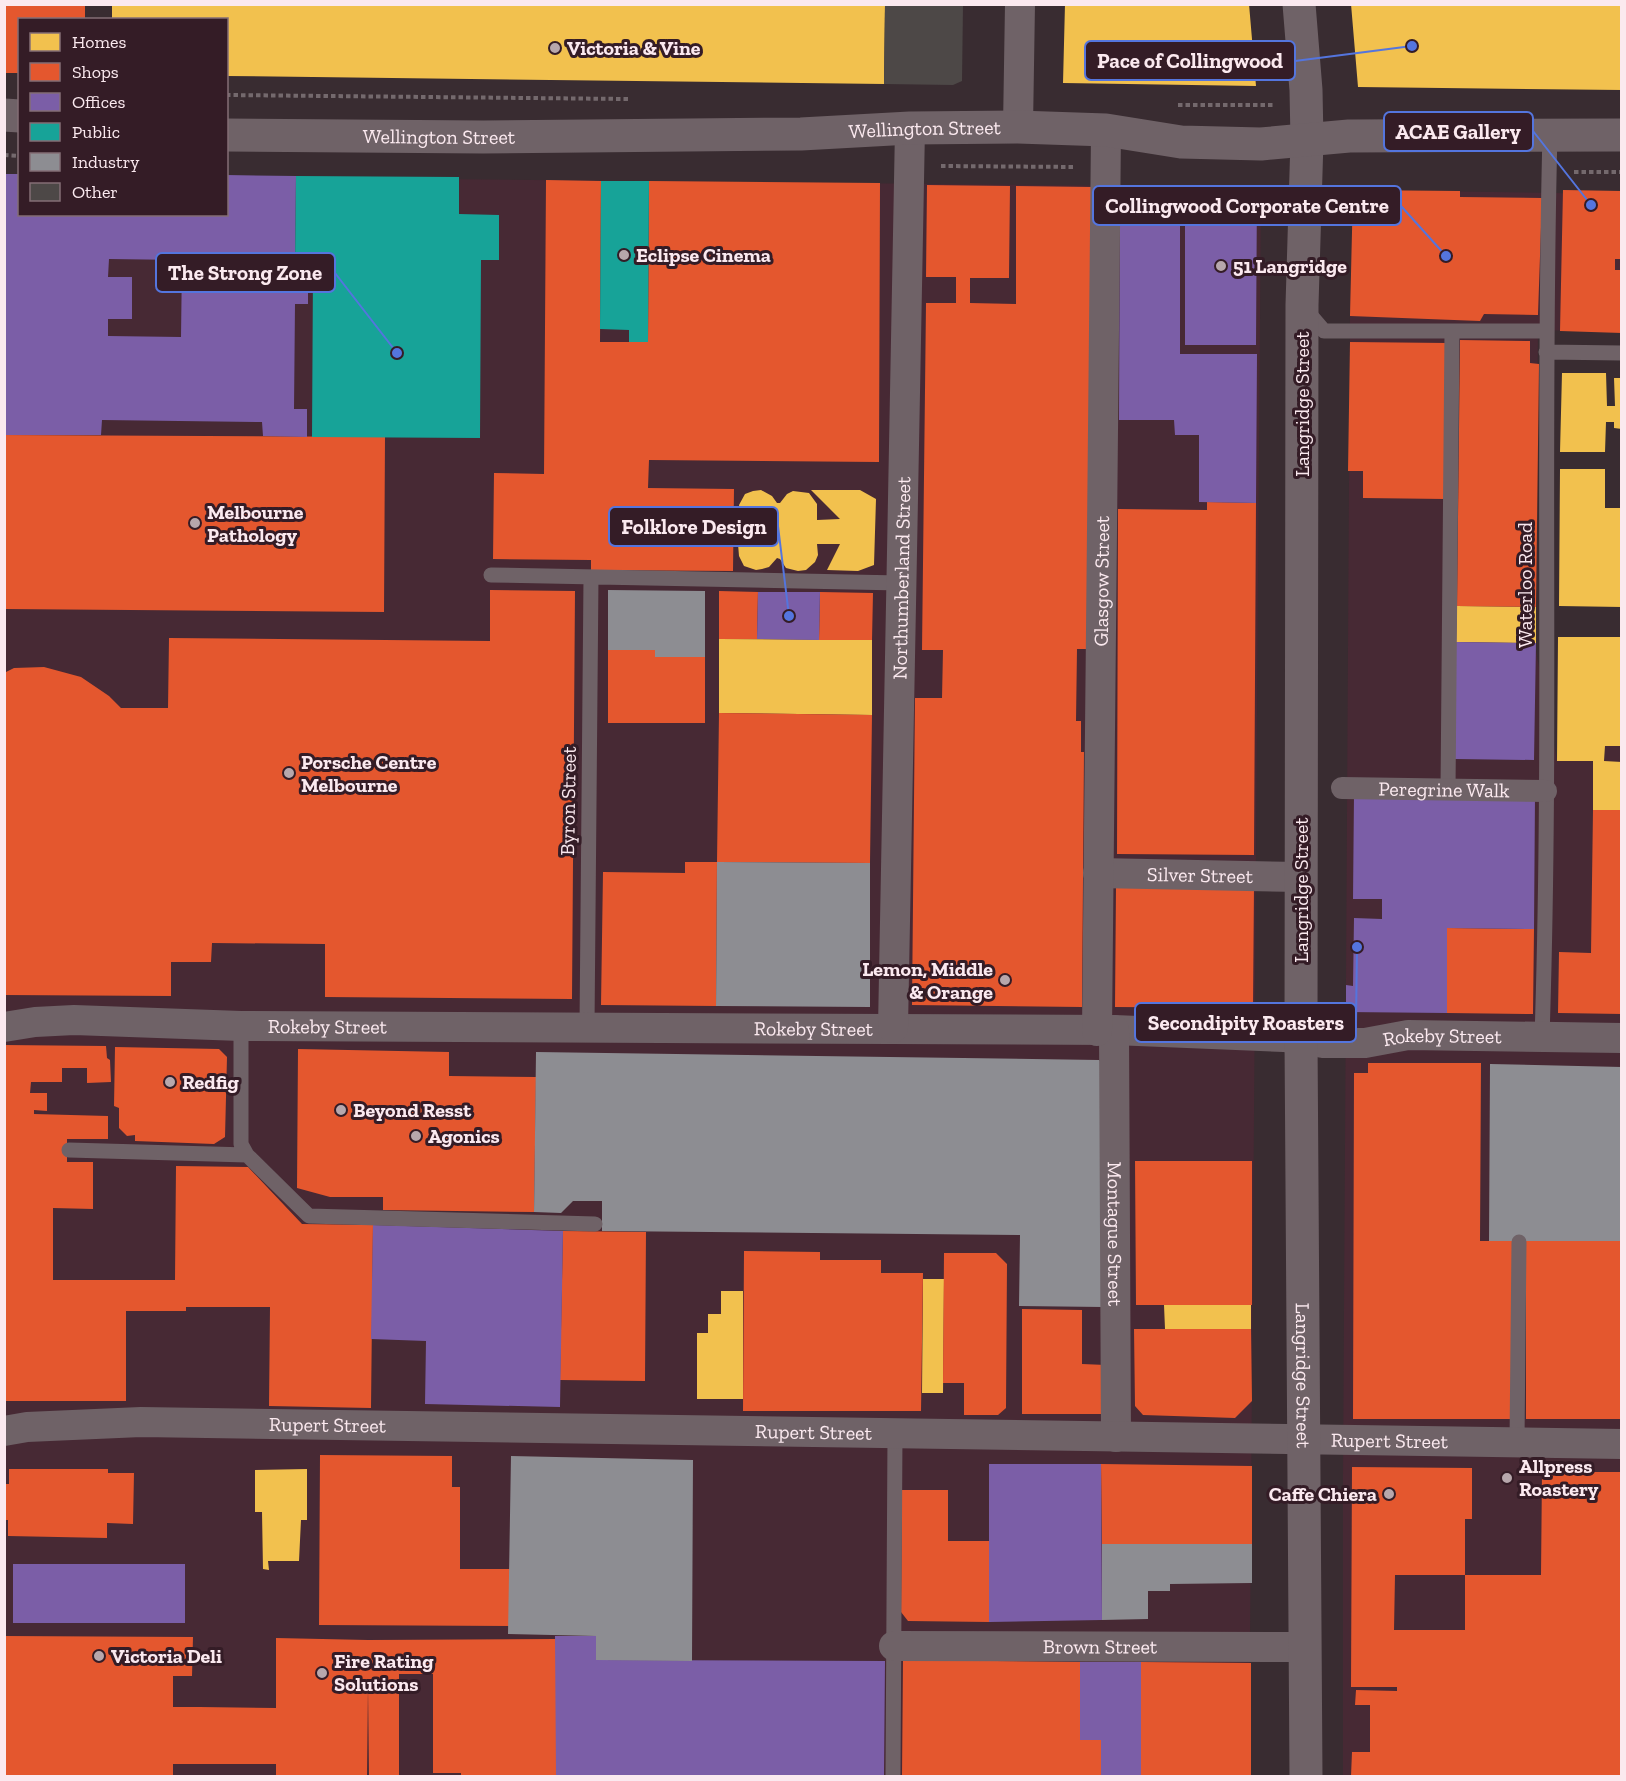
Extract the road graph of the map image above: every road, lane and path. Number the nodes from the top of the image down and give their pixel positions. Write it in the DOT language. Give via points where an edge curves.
graph roads {
  1 [pos="1020,4"];
  2 [pos="1299,4"];
  3 [pos="910,128"];
  4 [pos="1018,128"];
  5 [pos="1106,130"];
  6 [pos="1550,134"];
  7 [pos="228,135"];
  8 [pos="1622,135"];
  9 [pos="1307,140"];
  10 [pos="1302,305"];
  11 [pos="1546,331"];
  12 [pos="1452,332"];
  13 [pos="1545,352"];
  14 [pos="1622,353"];
  15 [pos="491,575"];
  16 [pos="591,577"];
  17 [pos="901,583"];
  18 [pos="1342,788"];
  19 [pos="1448,790"];
  20 [pos="1546,791"];
  21 [pos="1098,873"];
  22 [pos="1301,877"];
  23 [pos="241,1026"];
  24 [pos="4,1027"];
  25 [pos="587,1027"];
  26 [pos="893,1028"];
  27 [pos="1106,1031"];
  28 [pos="1542,1037"];
  29 [pos="1622,1038"];
  30 [pos="1301,1039"];
  31 [pos="69,1150"];
  32 [pos="247,1155"];
  33 [pos="595,1224"];
  34 [pos="1519,1242"];
  35 [pos="4,1431"];
  36 [pos="895,1434"];
  37 [pos="1116,1437"];
  38 [pos="1302,1440"];
  39 [pos="1517,1442"];
  40 [pos="1622,1444"];
  41 [pos="894,1646"];
  42 [pos="1304,1647"];
  43 [pos="893,1776"];
  44 [pos="1306,1776"];
  1 -- 4 [label="street"];
  2 -- 9 [label="street, Langridge Street"];
  3 -- 4 [label="street, Wellington Street"];
  3 -- 7 [label="street, Wellington Street" via="801,134"];
  3 -- 17 [label="street, Northumberland Street"];
  4 -- 5 [label="street, Wellington Street"];
  5 -- 9 [label="street, Wellington Street" via="1182,142 1260,144"];
  5 -- 21 [label="street, Glasgow Street"];
  6 -- 8 [label="street, Wellington Street"];
  6 -- 9 [label="street, Wellington Street"];
  6 -- 11 [label="lane, Waterloo Road"];
  9 -- 10 [label="street, Langridge Street"];
  10 -- 12 [label="lane" via="1324,331"];
  10 -- 22 [label="street, Langridge Street"];
  11 -- 12 [label="lane"];
  11 -- 13 [label="lane, Waterloo Road"];
  12 -- 19 [label="lane"];
  13 -- 14 [label="lane"];
  13 -- 20 [label="lane, Waterloo Road"];
  15 -- 16 [label="lane"];
  16 -- 17 [label="lane"];
  16 -- 25 [label="lane, Byron Street"];
  17 -- 26 [label="street, Northumberland Street"];
  18 -- 19 [label="street, Peregrine Walk"];
  19 -- 20 [label="street, Peregrine Walk"];
  20 -- 28 [label="lane, Waterloo Road"];
  21 -- 22 [label="street, Silver Street"];
  21 -- 27 [label="street, Glasgow Street"];
  22 -- 30 [label="street, Langridge Street"];
  23 -- 24 [label="street, Rokeby Street" via="74,1020"];
  23 -- 25 [label="street, Rokeby Street"];
  23 -- 32 [label="lane" via="241,1144"];
  25 -- 26 [label="street, Rokeby Street"];
  26 -- 27 [label="street, Rokeby Street"];
  27 -- 30 [label="street, Rokeby Street"];
  27 -- 37 [label="street, Montague Street"];
  28 -- 29 [label="street, Rokeby Street"];
  28 -- 30 [label="street, Rokeby Street" via="1408,1035 1365,1043"];
  30 -- 38 [label="street, Langridge Street"];
  31 -- 32 [label="lane"];
  32 -- 33 [label="lane" via="309,1216"];
  34 -- 39 [label="lane"];
  35 -- 36 [label="street, Rupert Street" via="141,1422"];
  36 -- 37 [label="street, Rupert Street"];
  36 -- 41 [label="lane"];
  37 -- 38 [label="street, Rupert Street"];
  38 -- 39 [label="street, Rupert Street"];
  38 -- 42 [label="street, Langridge Street"];
  39 -- 40 [label="street, Rupert Street"];
  41 -- 42 [label="street, Brown Street"];
  41 -- 43 [label="lane"];
  42 -- 44 [label="street, Langridge Street"];
}
